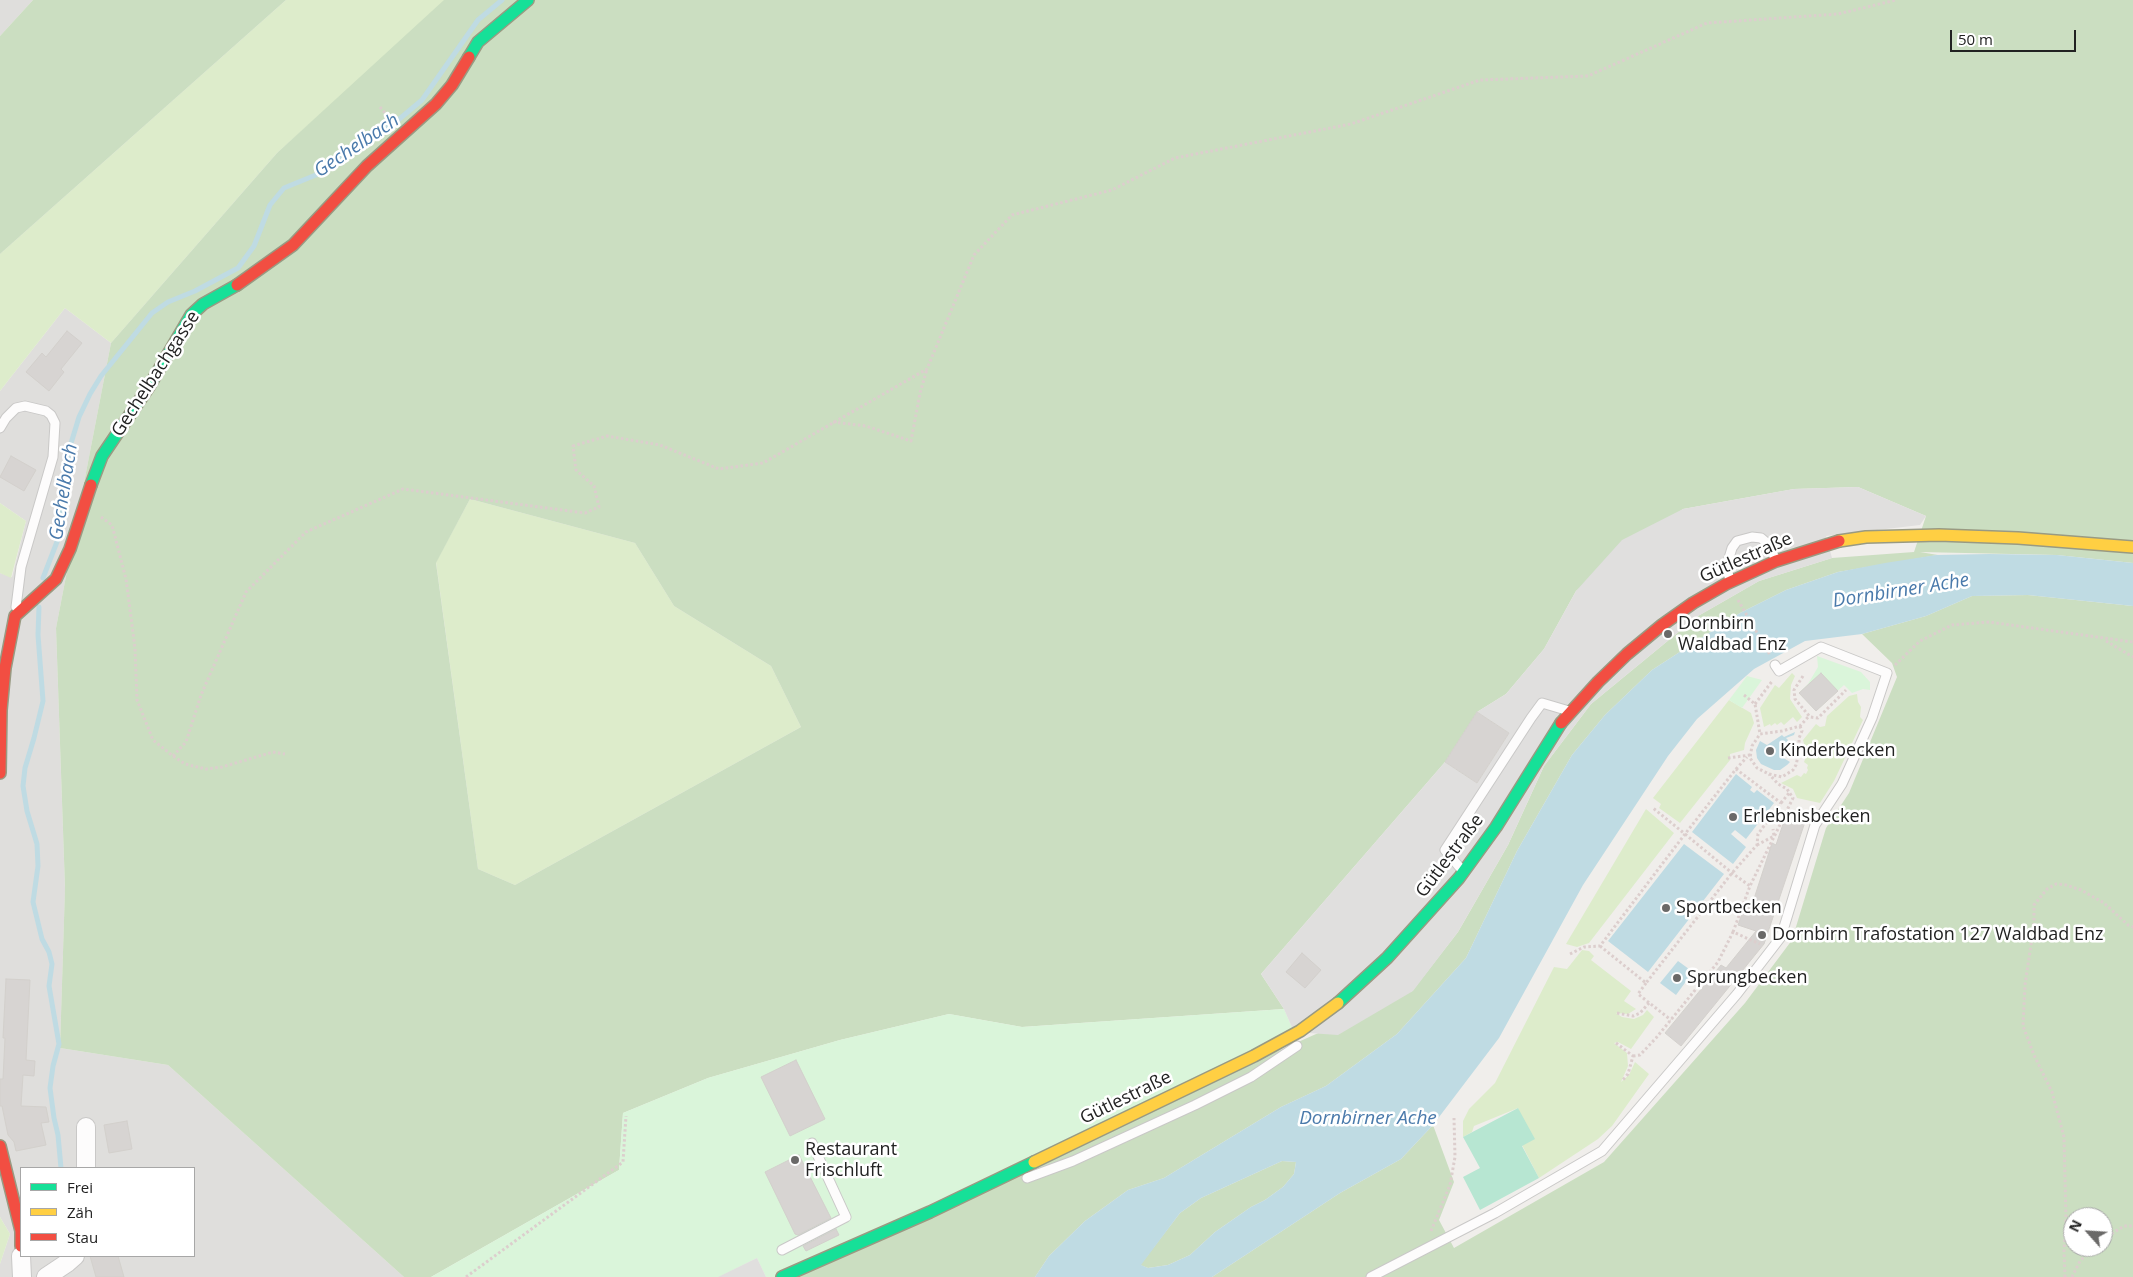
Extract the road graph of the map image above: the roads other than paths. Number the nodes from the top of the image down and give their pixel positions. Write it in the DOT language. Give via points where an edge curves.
graph roads {
  1 [pos="528,0"];
  2 [pos="0,428"];
  3 [pos="2133,547"];
  4 [pos="1776,561"];
  5 [pos="1730,581"];
  6 [pos="15,616"];
  7 [pos="1776,665"];
  8 [pos="1570,712"];
  9 [pos="0,772"];
  10 [pos="1464,872"];
  11 [pos="1300,1031"];
  12 [pos="86,1127"];
  13 [pos="812,1143"];
  14 [pos="0,1146"];
  15 [pos="86,1167"];
  16 [pos="1021,1180"];
  17 [pos="984,1186"];
  18 [pos="1004,1187"];
  19 [pos="20,1228"];
  20 [pos="782,1250"];
  21 [pos="21,1257"];
  22 [pos="22,1277"];
  23 [pos="782,1277"];
  24 [pos="1370,1277"];
  1 -- 6 [label="street, Gechelbachgasse" via="478,42 452,85 436,104 367,166 294,245 190,315 150,385 102,456 70,549 56,579"];
  2 -- 6 [label="lane" via="16,408 25,406 46,411 55,423 53,457 21,566"];
  3 -- 4 [label="street, Gütlestraße" via="1939,535 1866,537 1838,541"];
  4 -- 5 [label="street, Gütlestraße"];
  4 -- 5 [label="lane" via="1768,544 1761,538 1737,541 1727,568"];
  5 -- 8 [label="street, Gütlestraße" via="1662,625 1627,654"];
  6 -- 9 [label="street" via="5,668"];
  7 -- 24 [label="lane" via="1779,671 1822,647 1887,673 1872,718 1842,784 1815,825 1781,937 1737,994 1602,1151 1495,1213"];
  8 -- 10 [label="street, Gütlestraße"];
  8 -- 10 [label="lane" via="1542,703 1531,718 1445,850"];
  10 -- 11 [label="street, Gütlestraße" via="1387,958 1346,997"];
  11 -- 16 [label="lane" via="1303,1042 1250,1077 1073,1161"];
  11 -- 17 [label="street, Gütlestraße"];
  12 -- 15 [label="street"];
  13 -- 20 [label="lane" via="846,1217"];
  14 -- 19 [label="street"];
  17 -- 18 [label="lane" via="987,1193"];
  17 -- 23 [label="street, Gütlestraße"];
  21 -- 22 [label="street"];
}
